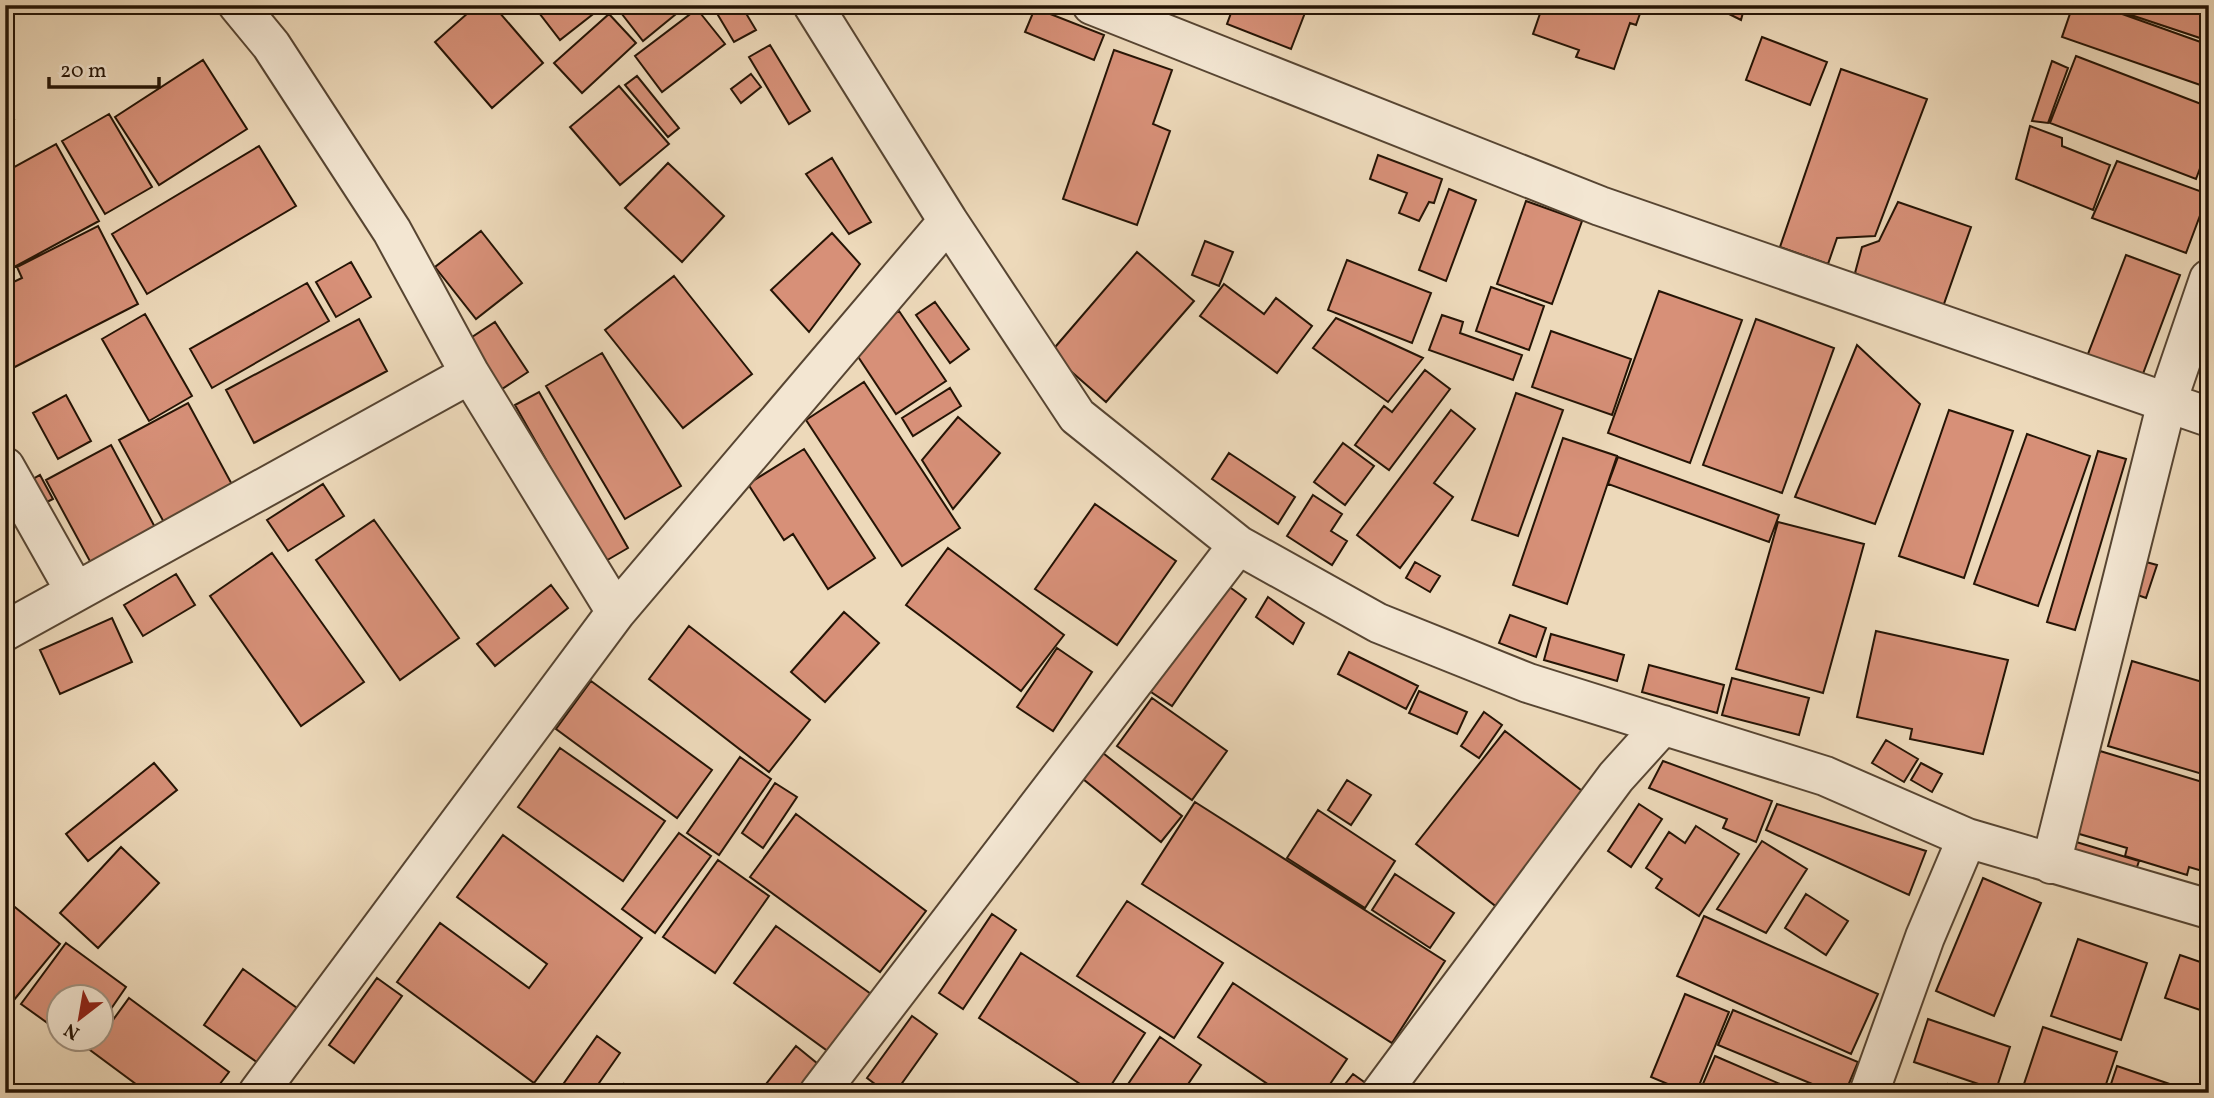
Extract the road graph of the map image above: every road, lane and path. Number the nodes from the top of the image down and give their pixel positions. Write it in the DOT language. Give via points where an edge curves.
graph roads {
  1 [pos="238,5"];
  2 [pos="813,5"];
  3 [pos="1092,5"];
  4 [pos="948,221"];
  5 [pos="2209,279"];
  6 [pos="470,374"];
  7 [pos="2167,402"];
  8 [pos="2209,417"];
  9 [pos="5,467"];
  10 [pos="1238,545"];
  11 [pos="75,592"];
  12 [pos="616,612"];
  13 [pos="5,631"];
  14 [pos="1663,725"];
  15 [pos="1967,838"];
  16 [pos="2051,864"];
  17 [pos="2209,909"];
  18 [pos="258,1093"];
  19 [pos="819,1093"];
  20 [pos="1381,1093"];
  21 [pos="1869,1093"];
  1 -- 6 [label="street" via="271,45 392,231"];
  2 -- 4 [label="street"];
  3 -- 7 [label="street" via="1600,206"];
  4 -- 10 [label="street" via="1076,416"];
  4 -- 12 [label="street"];
  5 -- 7 [label="street"];
  6 -- 11 [label="street"];
  6 -- 12 [label="street"];
  7 -- 8 [label="street"];
  7 -- 16 [label="street"];
  9 -- 11 [label="street"];
  10 -- 14 [label="street" via="1378,623 1528,683"];
  10 -- 19 [label="street"];
  11 -- 13 [label="street"];
  12 -- 18 [label="street"];
  14 -- 15 [label="street" via="1825,776"];
  14 -- 20 [label="street" via="1616,777"];
  15 -- 16 [label="street"];
  15 -- 21 [label="street" via="1925,937"];
  16 -- 17 [label="street"];
}
